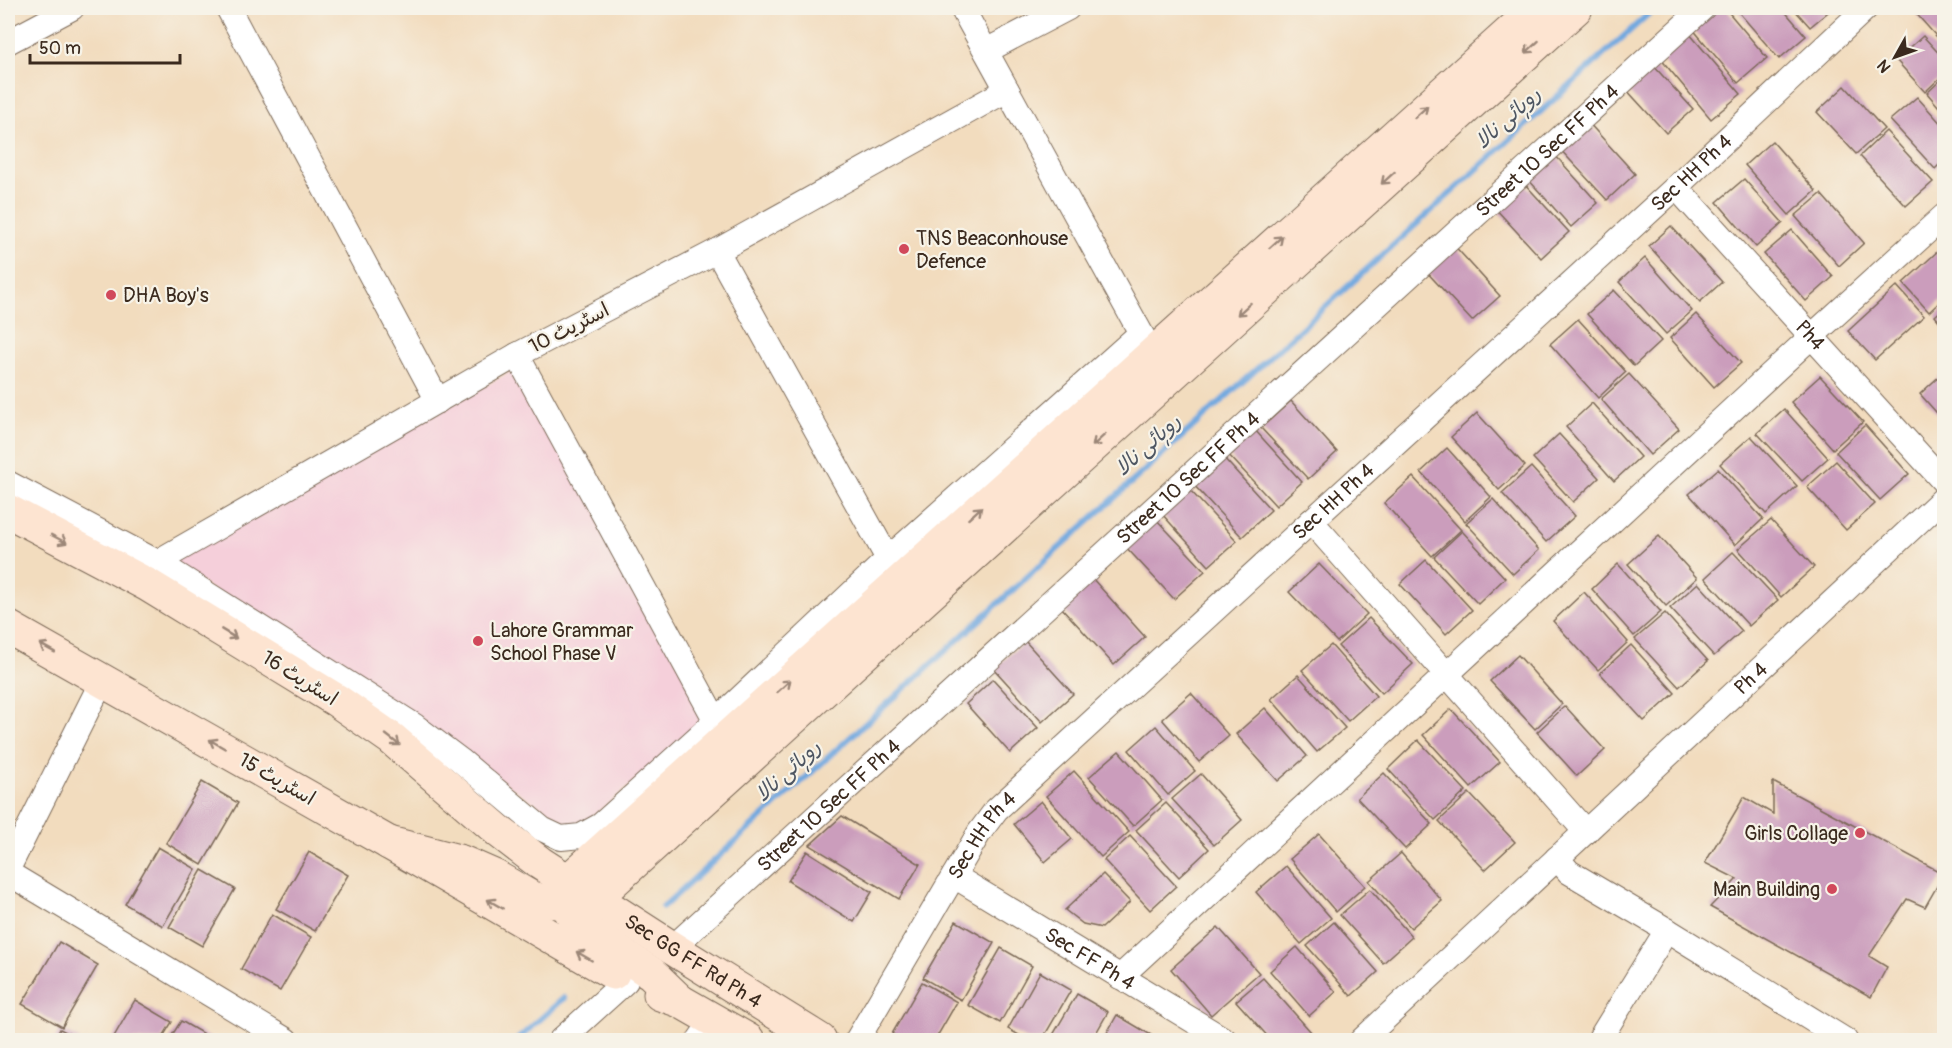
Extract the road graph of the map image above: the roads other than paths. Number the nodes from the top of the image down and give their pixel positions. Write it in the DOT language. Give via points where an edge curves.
graph roads {
  1 [pos="72,8"];
  2 [pos="228,8"];
  3 [pos="962,8"];
  4 [pos="1068,8"];
  5 [pos="1537,8"];
  6 [pos="1575,8"];
  7 [pos="1703,8"];
  8 [pos="1866,8"];
  9 [pos="8,42"];
  10 [pos="986,51"];
  11 [pos="1007,90"];
  12 [pos="1676,187"];
  13 [pos="1944,216"];
  14 [pos="717,251"];
  15 [pos="1812,336"];
  16 [pos="1147,344"];
  17 [pos="517,355"];
  18 [pos="438,401"];
  19 [pos="1944,482"];
  20 [pos="8,483"];
  21 [pos="1944,498"];
  22 [pos="8,512"];
  23 [pos="1311,521"];
  24 [pos="940,528"];
  25 [pos="888,559"];
  26 [pos="153,574"];
  27 [pos="8,627"];
  28 [pos="1448,675"];
  29 [pos="103,680"];
  30 [pos="716,721"];
  31 [pos="1586,832"];
  32 [pos="389,843"];
  33 [pos="1557,858"];
  34 [pos="8,871"];
  35 [pos="954,876"];
  36 [pos="578,894"];
  37 [pos="1667,930"];
  38 [pos="672,948"];
  39 [pos="1120,978"];
  40 [pos="626,981"];
  41 [pos="680,1001"];
  42 [pos="706,1030"];
  43 [pos="286,1041"];
  44 [pos="561,1041"];
  45 [pos="748,1041"];
  46 [pos="820,1041"];
  47 [pos="857,1041"];
  48 [pos="1224,1041"];
  49 [pos="1362,1041"];
  50 [pos="1599,1041"];
  51 [pos="1845,1041"];
  1 -- 9 [label="street"];
  2 -- 18 [label="street"];
  3 -- 10 [label="street"];
  4 -- 10 [label="street"];
  16 -- 5 [label="main road, one-way"];
  6 -- 36 [label="main road, one-way"];
  7 -- 38 [label="street, Street 10 Sec FF Ph 4"];
  8 -- 12 [label="street, Sec HH Ph 4"];
  10 -- 11 [label="street"];
  11 -- 14 [label="street, اسٹریٹ 10"];
  11 -- 16 [label="street"];
  12 -- 15 [label="street, Ph4"];
  12 -- 23 [label="street, Sec HH Ph 4"];
  13 -- 15 [label="street"];
  14 -- 17 [label="street, اسٹریٹ 10"];
  14 -- 25 [label="street"];
  15 -- 19 [label="street, Ph4"];
  15 -- 28 [label="street"];
  16 -- 24 [label="main road"];
  17 -- 18 [label="street, اسٹریٹ 10"];
  17 -- 30 [label="street"];
  18 -- 26 [label="street, اسٹریٹ 10"];
  20 -- 26 [label="street"];
  21 -- 31 [label="street, Ph 4"];
  22 -- 26 [label="main road, اسٹریٹ 16, one-way"];
  23 -- 28 [label="street"];
  23 -- 35 [label="street, Sec HH Ph 4" via="996,810"];
  24 -- 25 [label="street"];
  36 -- 24 [label="main road, one-way"];
  25 -- 30 [label="street"];
  26 -- 30 [label="street" via="415,726 526,818 561,838 581,836 601,825"];
  26 -- 36 [label="main road, اسٹریٹ 16, one-way" via="392,739"];
  29 -- 27 [label="main road, اسٹریٹ 15, one-way"];
  28 -- 31 [label="street"];
  28 -- 39 [label="street"];
  32 -- 29 [label="main road, اسٹریٹ 15, one-way"];
  29 -- 34 [label="street"];
  31 -- 33 [label="street, Ph 4"];
  32 -- 36 [label="main road" via="462,862 530,897"];
  40 -- 32 [label="main road, اسٹریٹ 15, one-way"];
  33 -- 37 [label="street" via="1569,872"];
  33 -- 49 [label="street, Ph 4"];
  34 -- 43 [label="street"];
  35 -- 39 [label="street, Sec FF Ph 4"];
  35 -- 47 [label="street, Sec HH Ph 4"];
  36 -- 38 [label="main road, Sec GG FF Rd Ph 4"];
  36 -- 41 [label="main road" via="574,921 651,973"];
  37 -- 50 [label="street"];
  37 -- 51 [label="street"];
  38 -- 46 [label="main road, Sec GG FF Rd Ph 4"];
  39 -- 48 [label="street, Sec FF Ph 4"];
  40 -- 41 [label="main road, اسٹریٹ 15"];
  40 -- 44 [label="street"];
  41 -- 42 [label="main road"];
  42 -- 45 [label="main road"];
}
